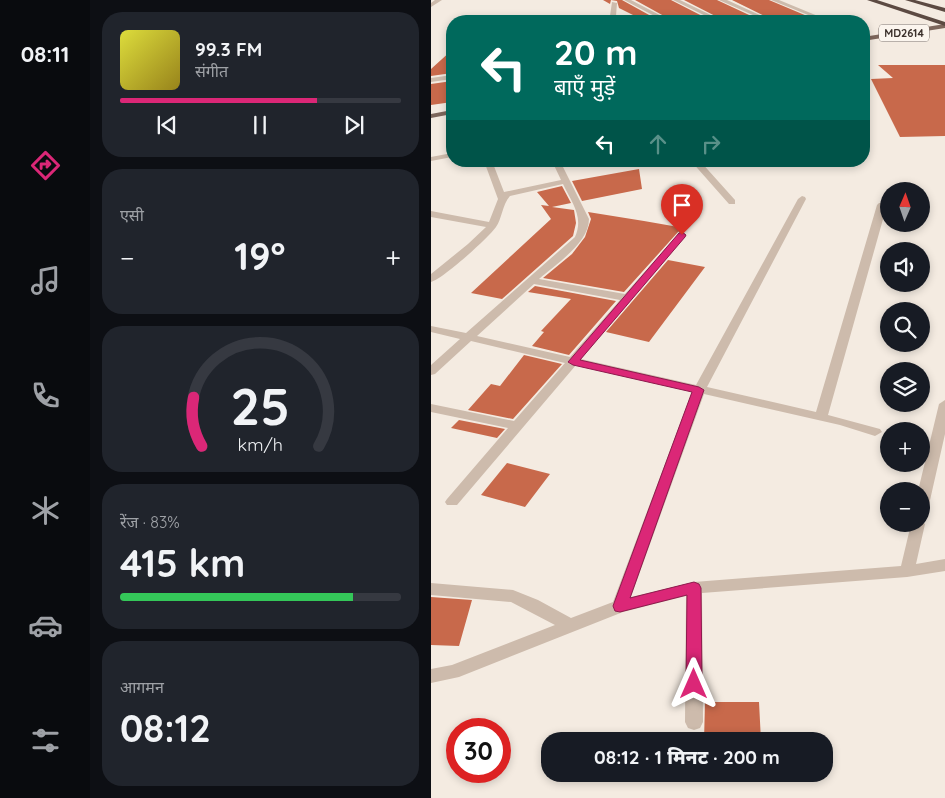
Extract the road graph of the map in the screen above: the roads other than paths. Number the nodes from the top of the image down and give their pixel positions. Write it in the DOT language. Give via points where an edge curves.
graph roads {
  1 [pos="439,0"];
  2 [pos="627,0"];
  3 [pos="676,0"];
  4 [pos="723,0"];
  5 [pos="773,0"];
  6 [pos="870,0"];
  7 [pos="908,0"];
  8 [pos="614,3"];
  9 [pos="431,5"];
  10 [pos="945,10"];
  11 [pos="613,15"];
  12 [pos="656,15"];
  13 [pos="707,15"];
  14 [pos="757,15"];
  15 [pos="812,15"];
  16 [pos="945,25"];
  17 [pos="871,38"];
  18 [pos="446,78"];
  19 [pos="431,80"];
  20 [pos="446,113"];
  21 [pos="431,116"];
  22 [pos="446,156"];
  23 [pos="431,159"];
  24 [pos="490,167"];
  25 [pos="559,167"];
  26 [pos="700,167"];
  27 [pos="566,181"];
  28 [pos="503,198"];
  29 [pos="802,200"];
  30 [pos="732,202"];
  31 [pos="880,212"];
  32 [pos="431,214"];
  33 [pos="493,224"];
  34 [pos="682,235"];
  35 [pos="436,268"];
  36 [pos="431,279"];
  37 [pos="531,281"];
  38 [pos="628,298"];
  39 [pos="431,329"];
  40 [pos="469,338"];
  41 [pos="573,362"];
  42 [pos="431,371"];
  43 [pos="699,390"];
  44 [pos="945,404"];
  45 [pos="431,408"];
  46 [pos="821,417"];
  47 [pos="517,426"];
  48 [pos="875,432"];
  49 [pos="927,482"];
  50 [pos="453,502"];
  51 [pos="916,532"];
  52 [pos="945,565"];
  53 [pos="907,571"];
  54 [pos="694,588"];
  55 [pos="431,589"];
  56 [pos="620,606"];
  57 [pos="571,626"];
  58 [pos="431,676"];
  59 [pos="694,722"];
  1 -- 9 [label="street"];
  2 -- 12 [label="street"];
  3 -- 13 [label="street"];
  4 -- 14 [label="street"];
  5 -- 15 [label="street"];
  6 -- 16 [label="highway"];
  7 -- 10 [label="highway"];
  8 -- 11 [label="street"];
  16 -- 17 [label="main road, MD2614"];
  18 -- 19 [label="street"];
  20 -- 21 [label="main road"];
  22 -- 23 [label="street"];
  24 -- 28 [label="street"];
  25 -- 27 [label="street"];
  26 -- 30 [label="street"];
  27 -- 28 [label="street" via="513,192"];
  27 -- 37 [label="street" via="584,218 584,227 579,238"];
  28 -- 33 [label="street"];
  29 -- 43 [label="street"];
  31 -- 46 [label="street"];
  32 -- 33 [label="street"];
  33 -- 35 [label="street" via="481,237"];
  34 -- 38 [label="street"];
  35 -- 36 [label="street"];
  37 -- 38 [label="street"];
  37 -- 40 [label="street"];
  38 -- 41 [label="street"];
  39 -- 40 [label="street"];
  40 -- 41 [label="street"];
  40 -- 42 [label="street"];
  41 -- 43 [label="street"];
  41 -- 47 [label="street"];
  43 -- 46 [label="street"];
  43 -- 56 [label="street"];
  44 -- 49 [label="street"];
  45 -- 47 [label="street"];
  46 -- 48 [label="street"];
  47 -- 50 [label="street"];
  51 -- 53 [label="street"];
  52 -- 53 [label="street"];
  53 -- 54 [label="street"];
  54 -- 56 [label="street"];
  54 -- 59 [label="street"];
  55 -- 57 [label="street" via="513,596"];
  56 -- 57 [label="street"];
  57 -- 58 [label="street" via="453,672"];
}
